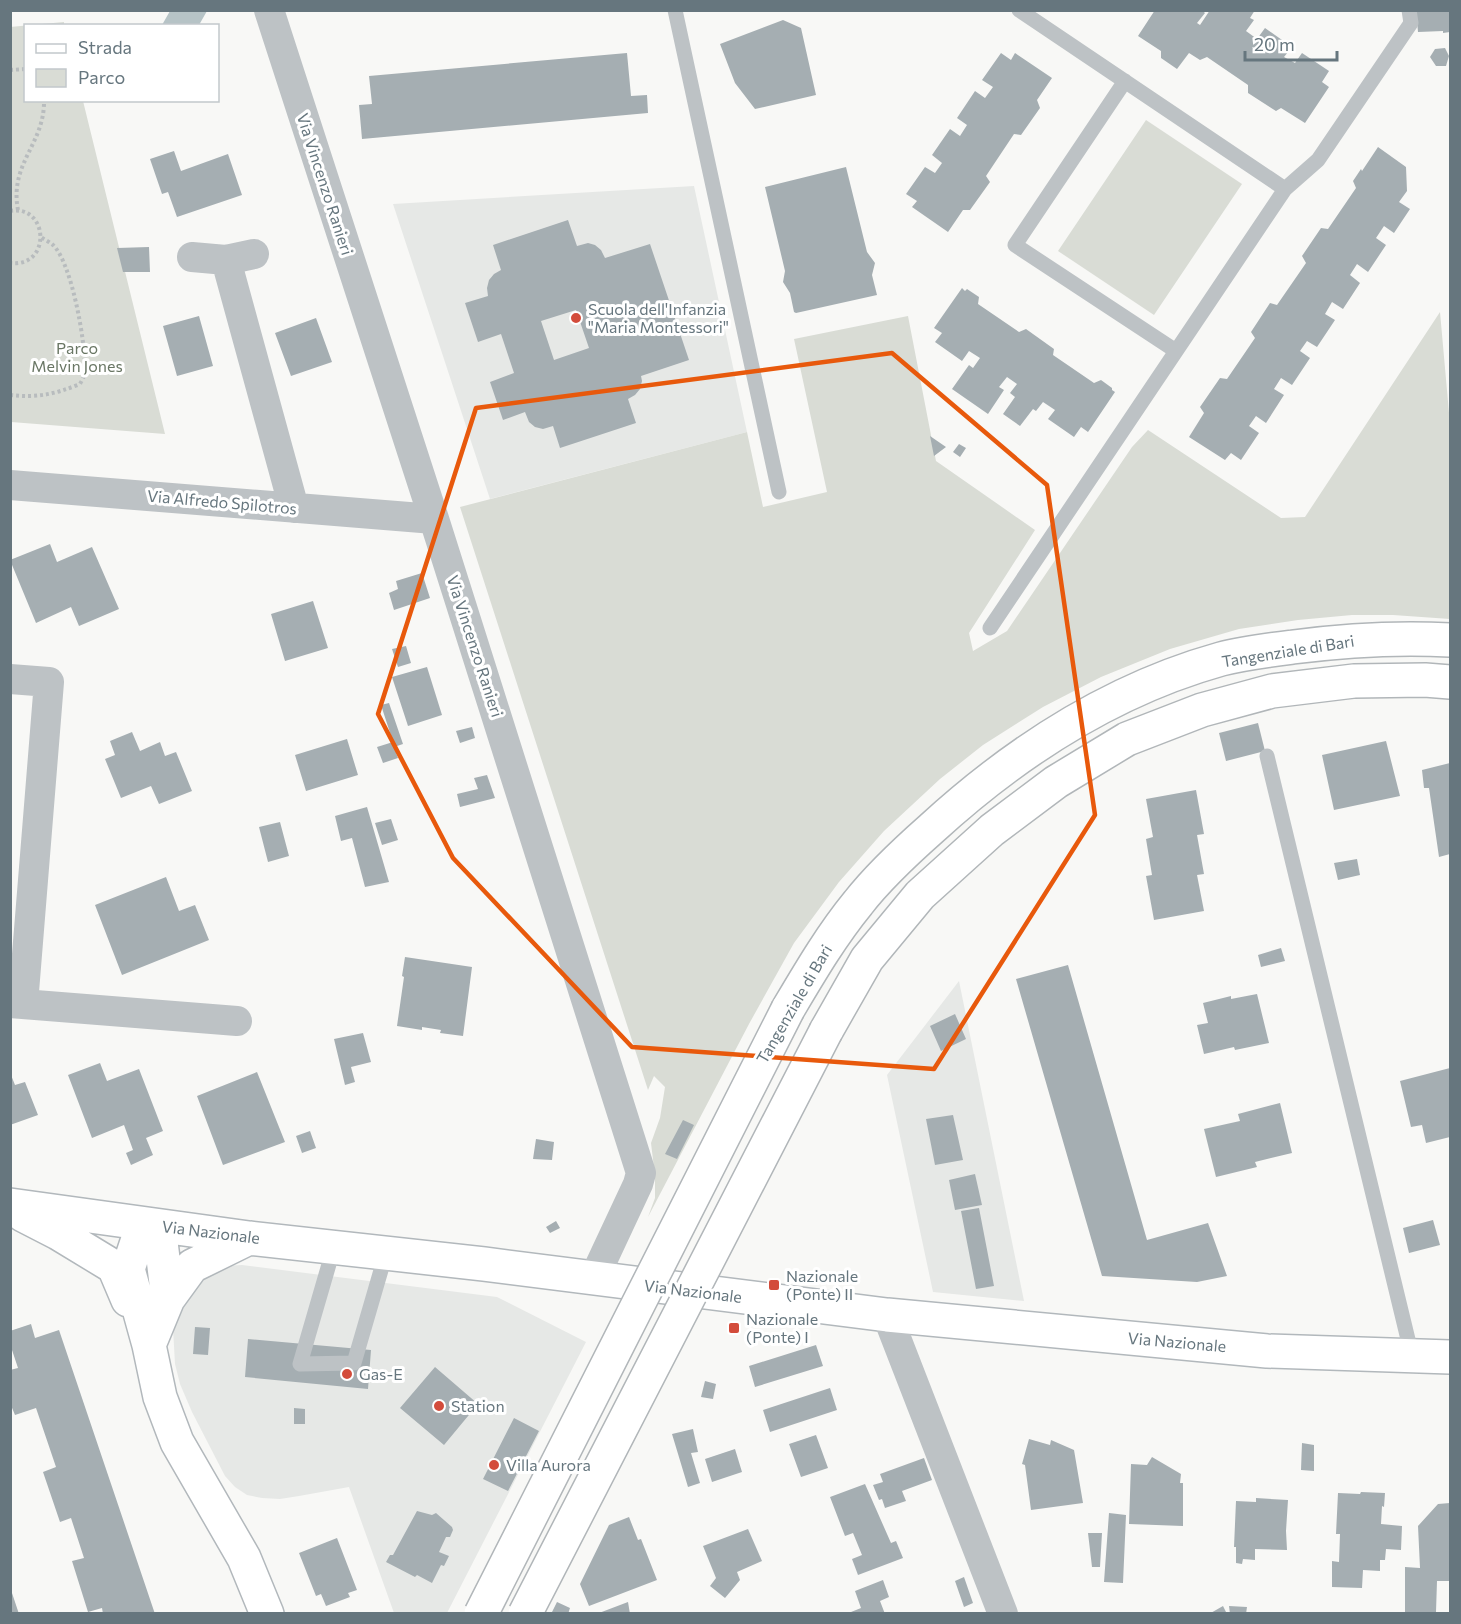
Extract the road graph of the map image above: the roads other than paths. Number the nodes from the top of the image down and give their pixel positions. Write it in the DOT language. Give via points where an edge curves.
graph roads {
  1 [pos="269,10"];
  2 [pos="675,10"];
  3 [pos="1019,10"];
  4 [pos="1409,10"];
  5 [pos="1125,81"];
  6 [pos="1285,189"];
  7 [pos="192,257"];
  8 [pos="1176,351"];
  9 [pos="10,485"];
  10 [pos="779,492"];
  11 [pos="294,508"];
  12 [pos="434,519"];
  13 [pos="990,628"];
  14 [pos="1450,640"];
  15 [pos="10,679"];
  16 [pos="1450,682"];
  17 [pos="1267,756"];
  18 [pos="17,1003"];
  19 [pos="237,1021"];
  20 [pos="10,1207"];
  21 [pos="159,1226"];
  22 [pos="249,1238"];
  23 [pos="334,1246"];
  24 [pos="386,1253"];
  25 [pos="594,1278"];
  26 [pos="168,1299"];
  27 [pos="887,1316"];
  28 [pos="149,1345"];
  29 [pos="1412,1356"];
  30 [pos="1450,1357"];
  31 [pos="267,1614"];
  32 [pos="481,1614"];
  33 [pos="525,1614"];
  34 [pos="1003,1614"];
  1 -- 12 [label="street, Via Vincenzo Ranieri"];
  2 -- 10 [label="lane"];
  3 -- 5 [label="lane"];
  4 -- 6 [label="lane" via="1411,23 1318,160"];
  5 -- 6 [label="lane"];
  5 -- 8 [label="lane" via="1015,245"];
  6 -- 8 [label="lane"];
  7 -- 11 [label="street" via="240,257"];
  8 -- 13 [label="lane"];
  9 -- 11 [label="street, Via Alfredo Spilotros"];
  11 -- 12 [label="street, Via Alfredo Spilotros"];
  12 -- 25 [label="street, Via Vincenzo Ranieri" via="641,1173"];
  14 -- 32 [label="main road, Tangenziale di Bari, bridge" via="1343,640 1222,659 1173,675 1070,723 1019,756 963,799 907,850 859,901 821,952 788,1009"];
  15 -- 18 [label="street" via="49,682"];
  16 -- 33 [label="main road, bridge" via="1354,681 1272,691 1202,710 1127,739 1056,782 1001,823 920,895 867,959 826,1031"];
  17 -- 29 [label="lane"];
  18 -- 19 [label="street"];
  20 -- 21 [label="main road, Via Nazionale"];
  20 -- 28 [label="main road" via="114,1267"];
  21 -- 22 [label="main road, Via Nazionale"];
  21 -- 26 [label="main road"];
  21 -- 28 [label="main road" via="138,1239 128,1269"];
  22 -- 23 [label="main road, Via Nazionale"];
  22 -- 26 [label="main road" via="192,1266"];
  23 -- 24 [label="main road, Via Nazionale"];
  23 -- 24 [label="lane" via="300,1364 354,1364"];
  24 -- 25 [label="main road, Via Nazionale"];
  25 -- 27 [label="main road, Via Nazionale"];
  26 -- 28 [label="main road"];
  27 -- 29 [label="main road, Via Nazionale" via="1267,1351"];
  27 -- 34 [label="street"];
  28 -- 31 [label="main road" via="160,1397 177,1442 244,1558"];
  29 -- 30 [label="main road, Via Nazionale"];
}
